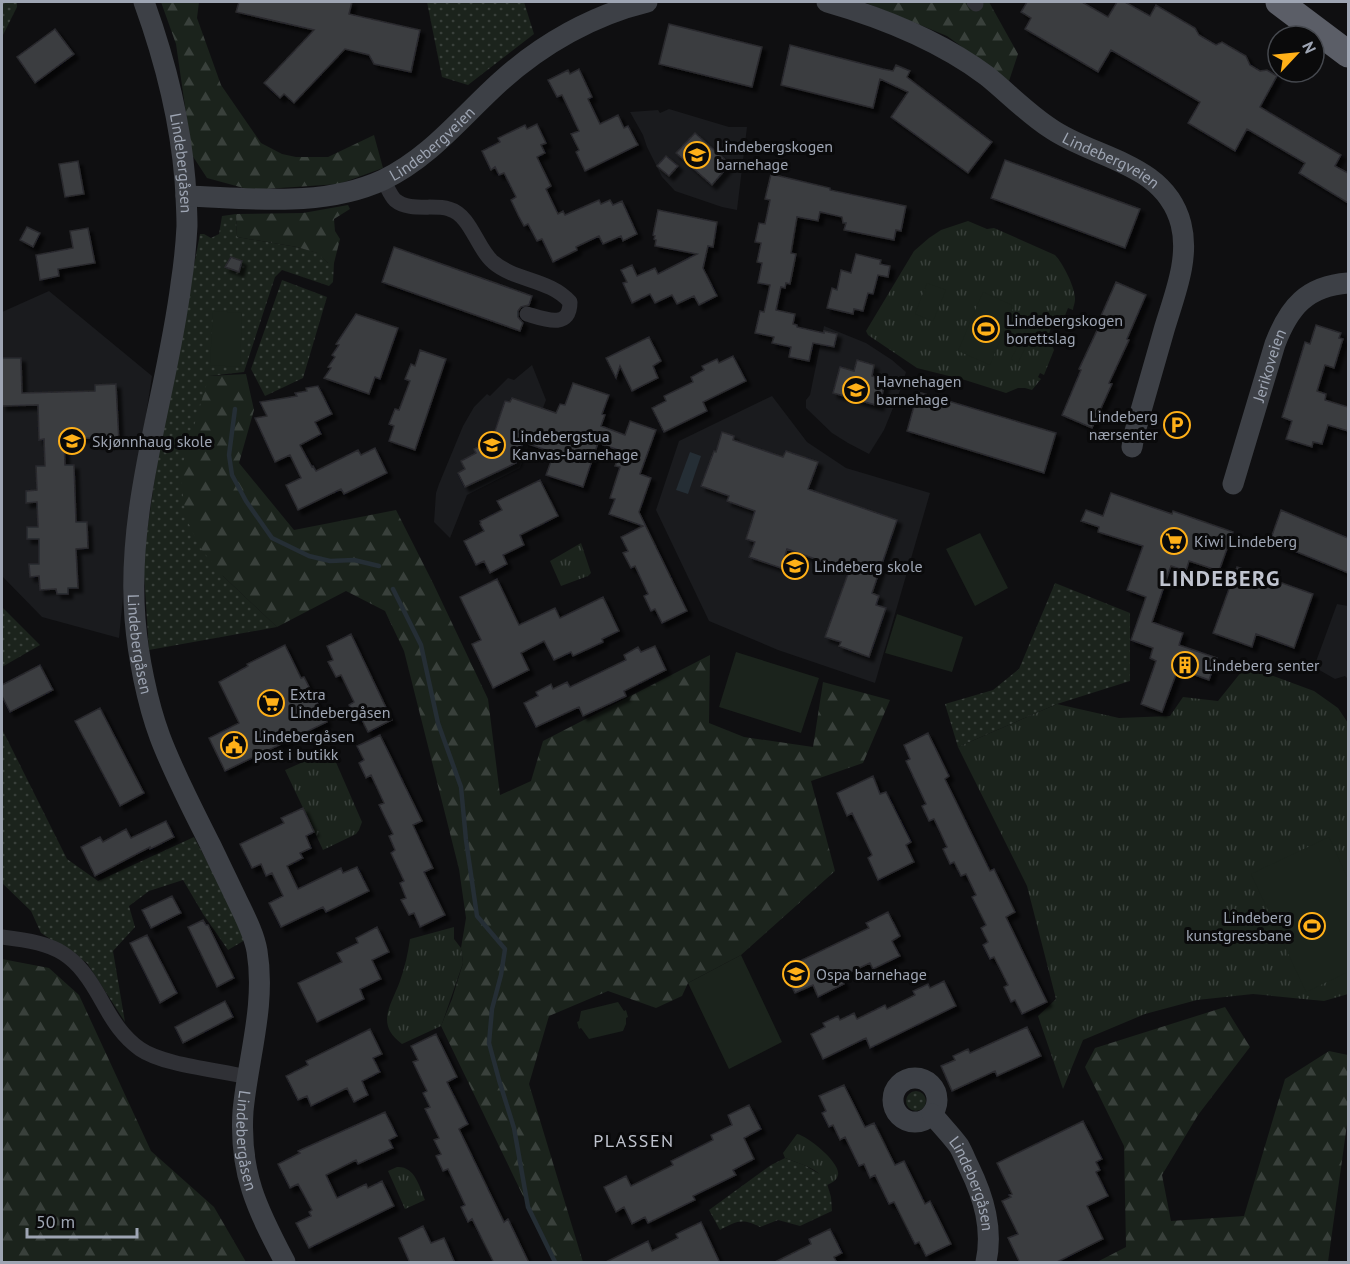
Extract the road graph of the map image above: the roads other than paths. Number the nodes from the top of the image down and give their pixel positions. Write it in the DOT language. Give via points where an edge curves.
graph roads {
  1 [pos="144,2"];
  2 [pos="647,2"];
  3 [pos="827,2"];
  4 [pos="1279,2"];
  5 [pos="1348,54"];
  6 [pos="383,180"];
  7 [pos="186,196"];
  8 [pos="1348,283"];
  9 [pos="527,314"];
  10 [pos="1132,447"];
  11 [pos="1233,484"];
  12 [pos="2,937"];
  13 [pos="247,1077"];
  14 [pos="932,1114"];
  15 [pos="285,1263"];
  16 [pos="986,1263"];
  1 -- 7 [label="street, Lindebergåsen" via="177,115"];
  2 -- 6 [label="street, Lindebergveien" via="596,19 538,53 501,81 413,163"];
  3 -- 10 [label="street, Lindebergveien" via="918,35 958,57 1049,128 1147,176 1167,195 1181,224 1184,254"];
  4 -- 5 [label="highway"];
  6 -- 7 [label="street, Lindebergveien" via="351,192 294,199"];
  6 -- 9 [label="street" via="395,200 405,205 450,209 469,227 490,260 503,270 549,286 570,302 568,314 558,320"];
  7 -- 13 [label="street, Lindebergåsen" via="182,282 141,492 135,616 139,656 159,734 257,950 260,987"];
  8 -- 11 [label="street, Jerikoveien" via="1313,292 1281,328"];
  12 -- 13 [label="street" via="48,946 72,960 88,977 120,1031 142,1050 176,1062"];
  13 -- 15 [label="street, Lindebergåsen" via="242,1126 248,1179"];
  14 -- 16 [label="street, Lindebergåsen" via="960,1147 980,1192 988,1224"];
}
